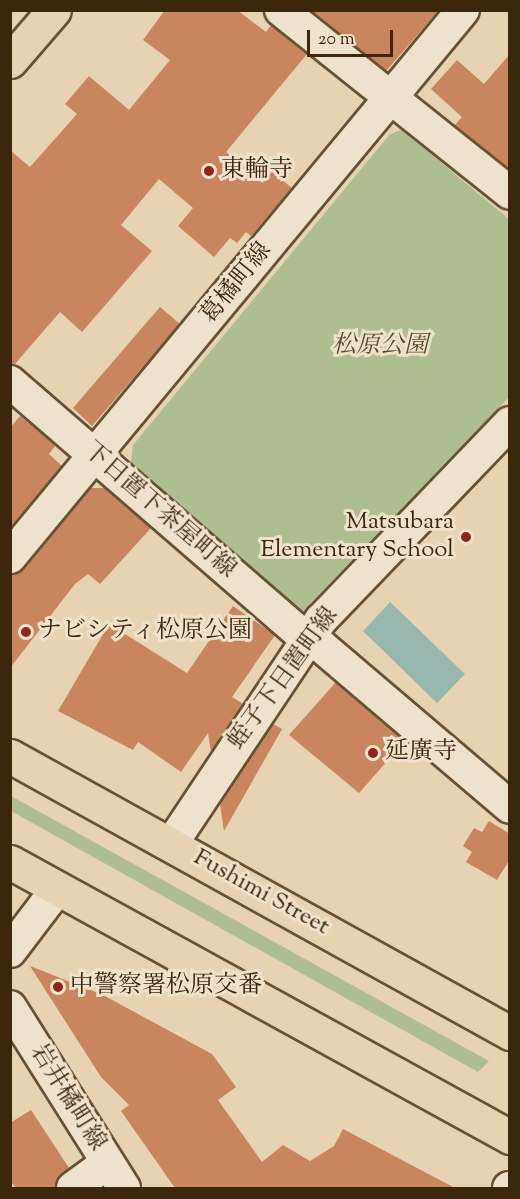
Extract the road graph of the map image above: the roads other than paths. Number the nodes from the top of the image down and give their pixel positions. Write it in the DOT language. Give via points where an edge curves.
graph roads {
  1 [pos="54,10"];
  2 [pos="281,10"];
  3 [pos="463,10"];
  4 [pos="10,61"];
  5 [pos="390,97"];
  6 [pos="510,193"];
  7 [pos="10,382"];
  8 [pos="510,423"];
  9 [pos="96,456"];
  10 [pos="10,557"];
  11 [pos="307,639"];
  12 [pos="10,756"];
  13 [pos="510,807"];
  14 [pos="172,843"];
  15 [pos="10,862"];
  16 [pos="58,888"];
  17 [pos="10,951"];
  18 [pos="10,1007"];
  19 [pos="510,1033"];
  20 [pos="510,1137"];
  21 [pos="107,1163"];
  22 [pos="74,1188"];
  23 [pos="124,1188"];
  1 -- 4 [label="main road"];
  2 -- 5 [label="street"];
  3 -- 5 [label="street, 葛橘町線"];
  5 -- 6 [label="street"];
  5 -- 9 [label="street, 葛橘町線"];
  7 -- 9 [label="street, 下日置下茶屋町線"];
  8 -- 11 [label="street, 蛭子下日置町線"];
  9 -- 10 [label="street, 葛橘町線"];
  9 -- 11 [label="street, 下日置下茶屋町線"];
  11 -- 13 [label="street, 下日置下茶屋町線" via="321,646"];
  11 -- 14 [label="street, 蛭子下日置町線"];
  12 -- 14 [label="main road, Fushimi Street"];
  14 -- 19 [label="main road, Fushimi Street"];
  15 -- 16 [label="main road"];
  16 -- 17 [label="street"];
  16 -- 20 [label="main road"];
  18 -- 21 [label="street, 岩井橘町線"];
  21 -- 22 [label="street"];
  21 -- 23 [label="street, 岩井橘町線"];
}
